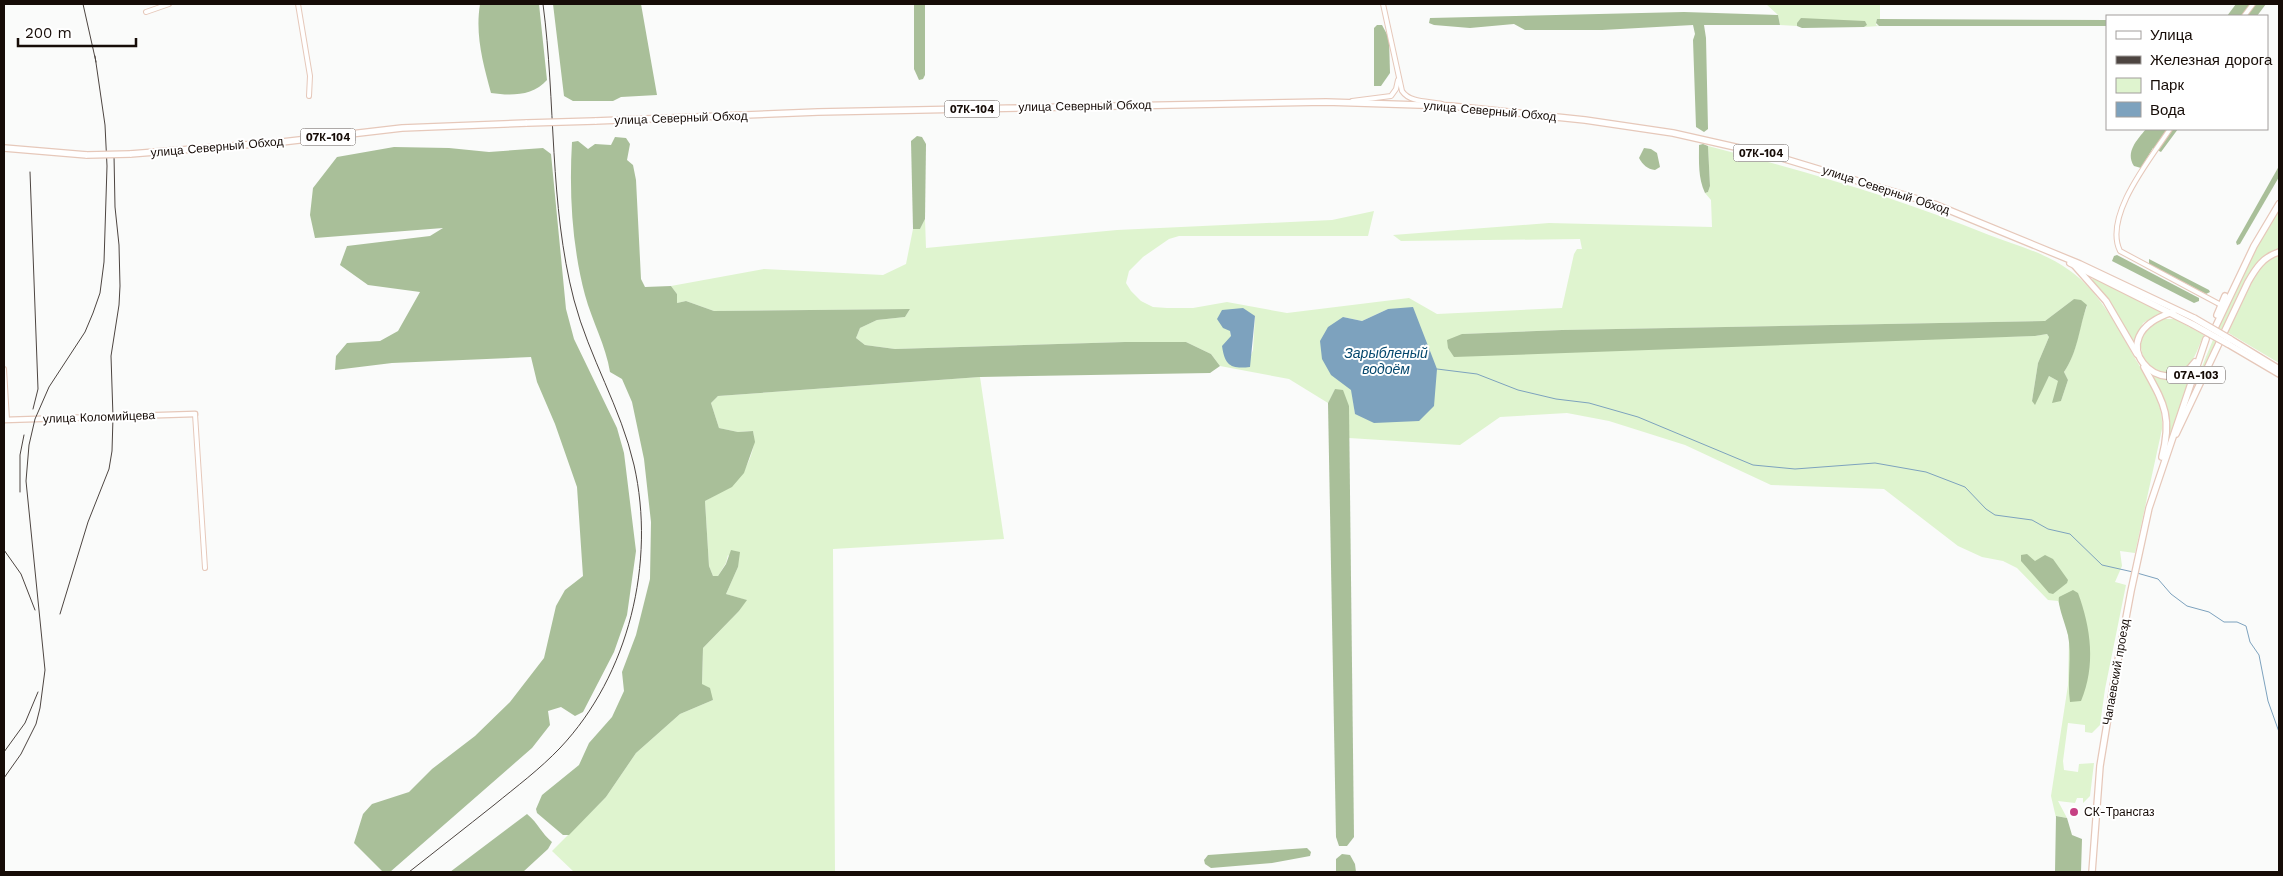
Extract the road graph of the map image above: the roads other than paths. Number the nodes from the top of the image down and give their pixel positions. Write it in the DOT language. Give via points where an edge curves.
graph roads {
  1 [pos="169,4"];
  2 [pos="298,4"];
  3 [pos="1383,4"];
  4 [pos="2253,4"];
  5 [pos="146,12"];
  6 [pos="2245,15"];
  7 [pos="1398,78"];
  8 [pos="310,96"];
  9 [pos="1348,102"];
  10 [pos="1451,106"];
  11 [pos="2169,130"];
  12 [pos="4,148"];
  13 [pos="2279,198"];
  14 [pos="2279,204"];
  15 [pos="2279,252"];
  16 [pos="2058,254"];
  17 [pos="2074,265"];
  18 [pos="2086,268"];
  19 [pos="2090,281"];
  20 [pos="2221,305"];
  21 [pos="2178,311"];
  22 [pos="2170,313"];
  23 [pos="2193,321"];
  24 [pos="2206,339"];
  25 [pos="2229,341"];
  26 [pos="2140,360"];
  27 [pos="4,369"];
  28 [pos="2279,370"];
  29 [pos="195,414"];
  30 [pos="5,420"];
  31 [pos="2175,436"];
  32 [pos="2149,508"];
  33 [pos="2138,557"];
  34 [pos="205,568"];
  35 [pos="2092,872"];
  1 -- 5 [label="street"];
  2 -- 8 [label="street" via="310,76"];
  3 -- 7 [label="street"];
  4 -- 6 [label="street"];
  7 -- 9 [label="street" via="1391,96"];
  7 -- 10 [label="street" via="1408,97"];
  9 -- 10 [label="main road, улица Северный Обход / 07К-104"];
  9 -- 12 [label="main road, улица Северный Обход / 07К-104, bridge" via="867,111 402,128 282,142 130,154 87,155"];
  10 -- 16 [label="main road, улица Северный Обход / 07К-104" via="1632,126 1775,156 1934,204"];
  11 -- 20 [label="street" via="2132,188 2120,214 2116,244 2120,252"];
  13 -- 20 [label="main road, 07А-103"];
  14 -- 31 [label="main road, 07А-103" via="2254,246 2210,339"];
  15 -- 31 [label="main road" via="2266,258 2248,282"];
  16 -- 17 [label="main road, 07К-104"];
  16 -- 18 [label="main road, 07К-104"];
  17 -- 18 [label="main road, 07К-104"];
  17 -- 19 [label="main road"];
  18 -- 19 [label="main road"];
  18 -- 21 [label="main road, 07К-104"];
  18 -- 22 [label="main road, 07К-104"];
  19 -- 26 [label="main road" via="2106,300"];
  20 -- 24 [label="main road, 07А-103"];
  21 -- 22 [label="main road"];
  21 -- 23 [label="main road, 07К-104"];
  22 -- 23 [label="main road, 07К-104"];
  22 -- 26 [label="main road" via="2152,320 2141,332 2138,342"];
  23 -- 25 [label="main road, 07К-104, bridge"];
  24 -- 26 [label="main road" via="2194,363 2178,375 2160,374"];
  24 -- 32 [label="main road, Чапаевский проезд / 07А-103"];
  25 -- 28 [label="main road, 07К-104"];
  25 -- 28 [label="main road, 07К-104" via="2269,368"];
  26 -- 32 [label="main road" via="2159,395 2167,420"];
  27 -- 30 [label="street"];
  29 -- 30 [label="street, улица Коломийцева"];
  29 -- 34 [label="street"];
  31 -- 33 [label="main road, 07А-103"];
  32 -- 33 [label="main road, Чапаевский проезд / 07А-103"];
  33 -- 35 [label="main road, Чапаевский проезд / 07А-103" via="2101,759"];
}
